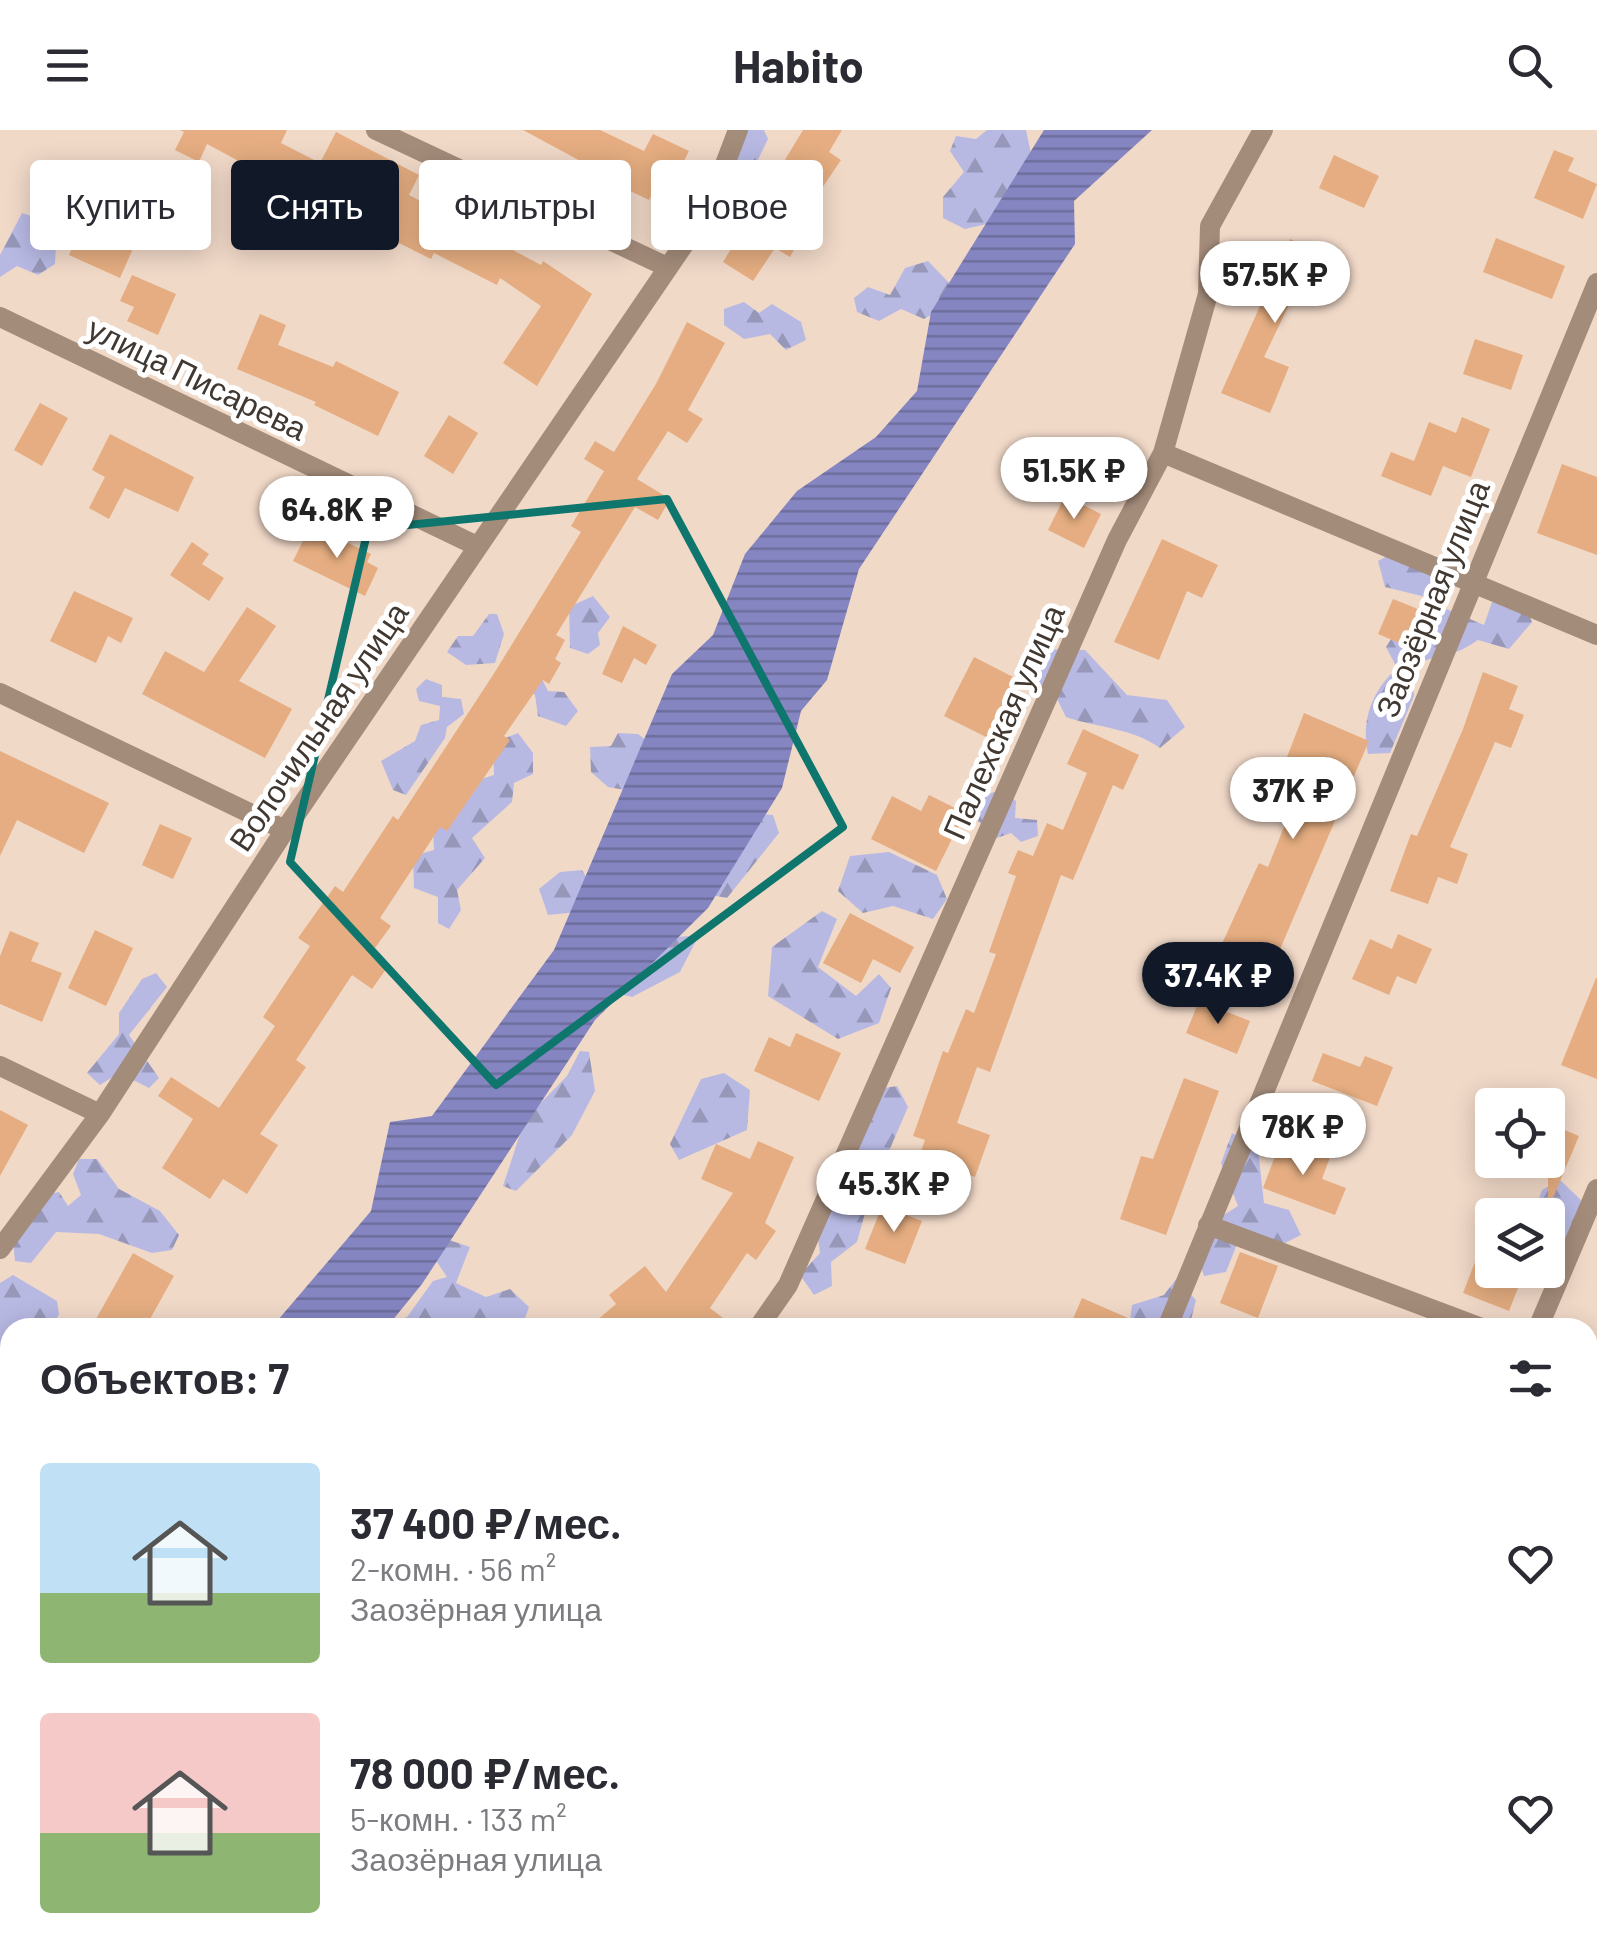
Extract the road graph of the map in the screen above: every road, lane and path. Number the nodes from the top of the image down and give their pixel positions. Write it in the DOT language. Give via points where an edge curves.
graph roads {
  1 [pos="376,130"];
  2 [pos="738,130"];
  3 [pos="1263,130"];
  4 [pos="666,266"];
  5 [pos="1597,283"];
  6 [pos="0,317"];
  7 [pos="1163,453"];
  8 [pos="477,546"];
  9 [pos="1471,586"];
  10 [pos="1597,635"];
  11 [pos="0,694"];
  12 [pos="285,830"];
  13 [pos="0,1066"];
  14 [pos="100,1114"];
  15 [pos="1597,1190"];
  16 [pos="1208,1226"];
  17 [pos="0,1249"];
  18 [pos="765,1318"];
  19 [pos="1170,1318"];
  20 [pos="1455,1318"];
  21 [pos="1542,1318"];
  1 -- 4 [label="street"];
  2 -- 4 [label="street, Волочильная улица" via="708,209"];
  3 -- 7 [label="street, Палехская улица" via="1210,226 1208,294"];
  4 -- 8 [label="street, Волочильная улица"];
  5 -- 9 [label="street, Заозёрная улица"];
  6 -- 8 [label="street, улица Писарева"];
  7 -- 9 [label="street"];
  7 -- 18 [label="street, Палехская улица" via="1117,540 788,1285"];
  8 -- 12 [label="street, Волочильная улица"];
  9 -- 10 [label="street"];
  9 -- 16 [label="street, Заозёрная улица"];
  11 -- 12 [label="street"];
  12 -- 14 [label="street, Волочильная улица"];
  13 -- 14 [label="street"];
  14 -- 17 [label="street, Волочильная улица"];
  15 -- 21 [label="street"];
  16 -- 19 [label="street, Заозёрная улица"];
  16 -- 20 [label="street"];
}
